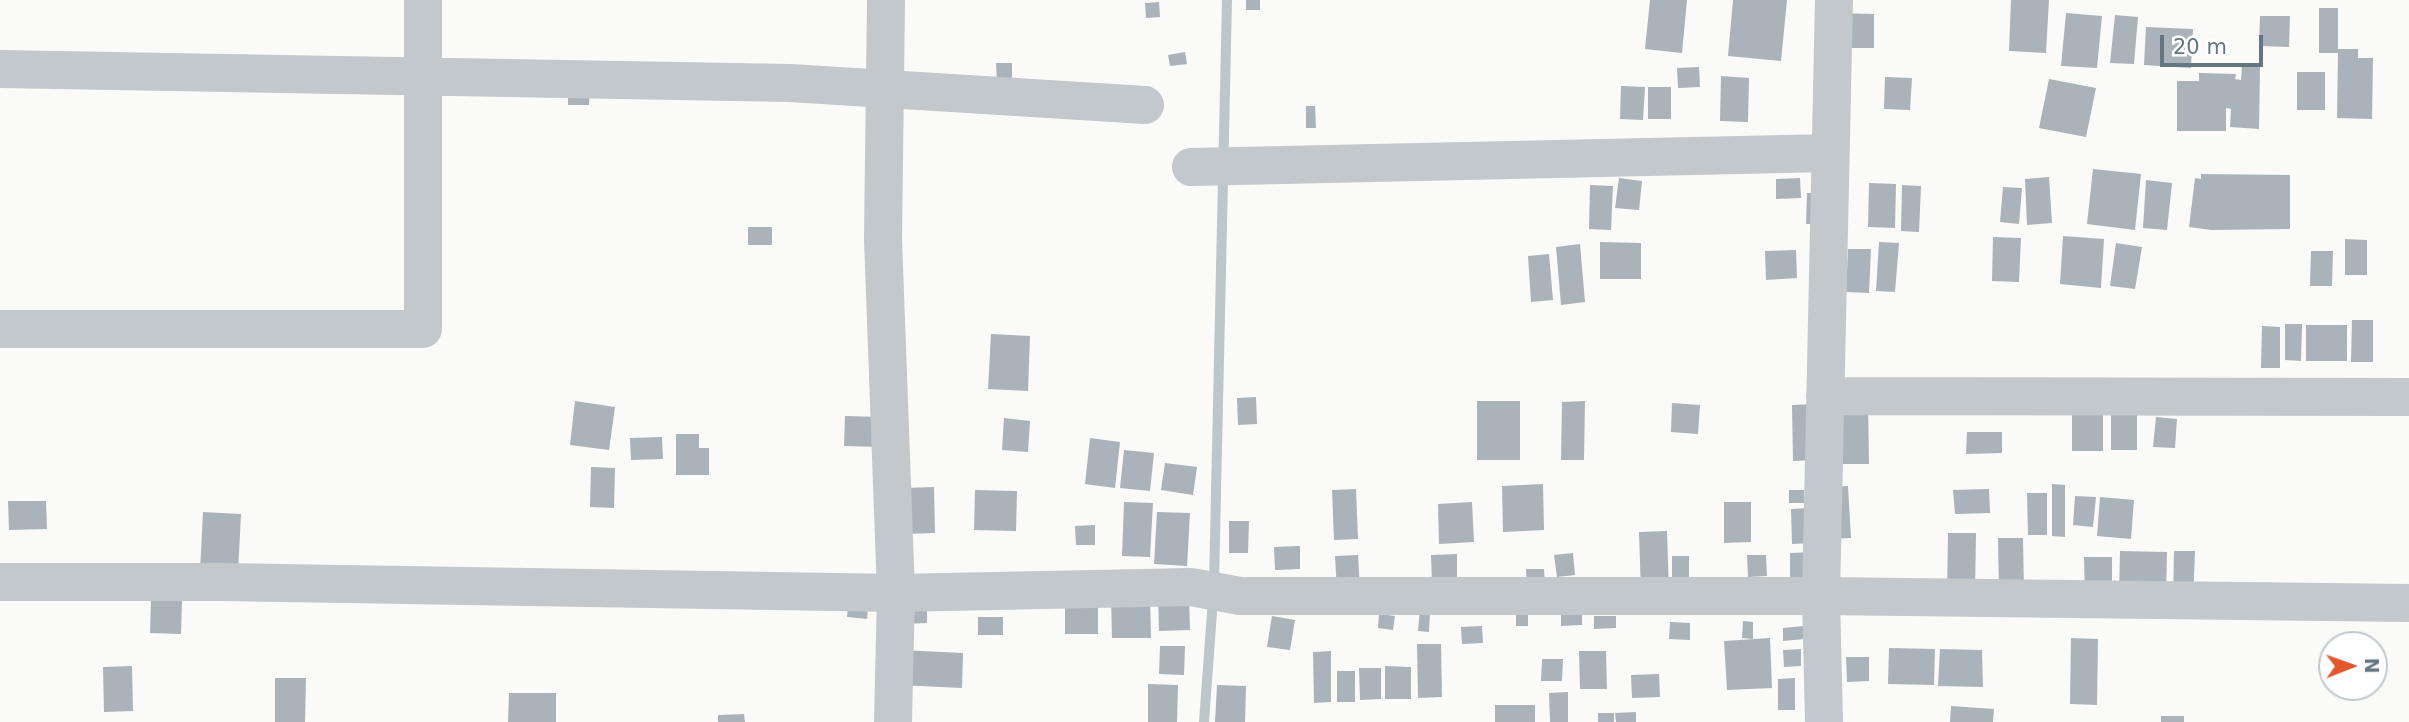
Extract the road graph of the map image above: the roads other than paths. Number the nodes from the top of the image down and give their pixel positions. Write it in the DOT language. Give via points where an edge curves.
graph roads {
  1 [pos="423,0"];
  2 [pos="886,0"];
  3 [pos="1834,0"];
  4 [pos="0,69"];
  5 [pos="422,78"];
  6 [pos="885,88"];
  7 [pos="1145,105"];
  8 [pos="1830,153"];
  9 [pos="1191,167"];
  10 [pos="0,330"];
  11 [pos="1825,396"];
  12 [pos="2409,397"];
  13 [pos="0,582"];
  14 [pos="896,593"];
  15 [pos="1821,596"];
  16 [pos="2409,603"];
  17 [pos="893,722"];
  18 [pos="1824,722"];
  1 -- 5 [label="street"];
  2 -- 6 [label="street"];
  3 -- 8 [label="street"];
  4 -- 5 [label="street"];
  5 -- 6 [label="street"];
  5 -- 10 [label="street" via="423,329"];
  6 -- 7 [label="street"];
  6 -- 14 [label="street" via="883,239"];
  8 -- 9 [label="street"];
  8 -- 11 [label="street"];
  11 -- 12 [label="street"];
  11 -- 15 [label="street"];
  13 -- 14 [label="street"];
  14 -- 15 [label="street" via="1191,587 1240,596"];
  14 -- 17 [label="street"];
  15 -- 16 [label="street"];
  15 -- 18 [label="street"];
}
